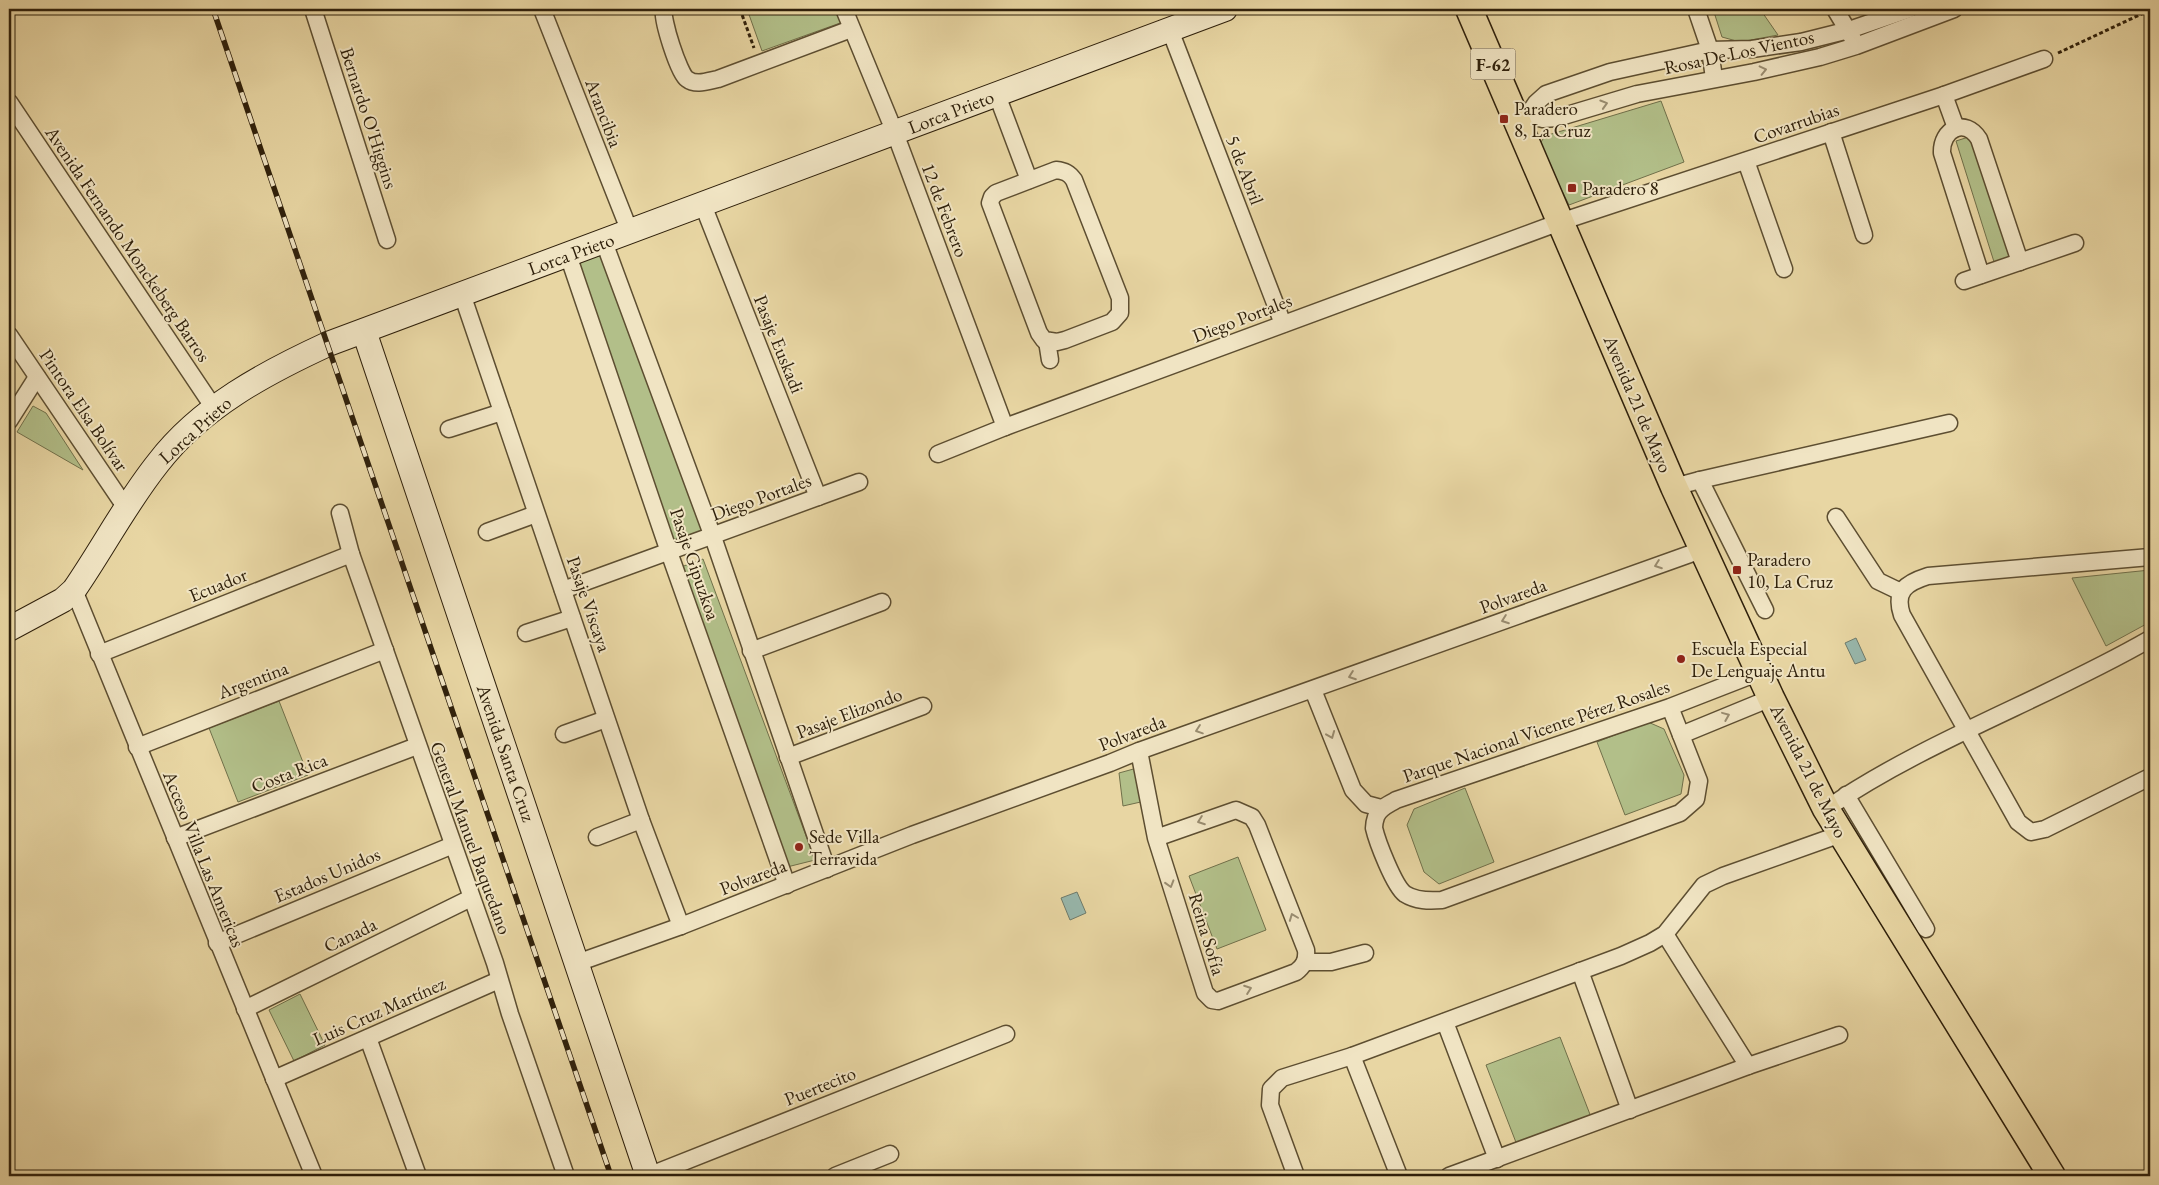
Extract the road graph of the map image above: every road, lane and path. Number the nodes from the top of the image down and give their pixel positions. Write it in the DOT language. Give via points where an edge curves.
graph roads {
  1 [pos="313,9"];
  2 [pos="542,9"];
  3 [pos="664,9"];
  4 [pos="740,9"];
  5 [pos="844,9"];
  6 [pos="1225,9"];
  7 [pos="1469,9"];
  8 [pos="1696,9"];
  9 [pos="1836,9"];
  10 [pos="1910,9"];
  11 [pos="1954,9"];
  12 [pos="2150,10"];
  13 [pos="851,30"];
  14 [pos="1170,30"];
  15 [pos="1850,30"];
  16 [pos="1856,46"];
  17 [pos="1710,50"];
  18 [pos="2044,59"];
  19 [pos="760,63"];
  20 [pos="1714,78"];
  21 [pos="997,95"];
  22 [pos="1944,95"];
  23 [pos="9,102"];
  24 [pos="1523,118"];
  25 [pos="1956,128"];
  26 [pos="1831,132"];
  27 [pos="895,134"];
  28 [pos="1746,160"];
  29 [pos="1029,180"];
  30 [pos="703,205"];
  31 [pos="1560,222"];
  32 [pos="630,232"];
  33 [pos="1864,234"];
  34 [pos="388,240"];
  35 [pos="604,242"];
  36 [pos="2075,243"];
  37 [pos="568,255"];
  38 [pos="2020,262"];
  39 [pos="1784,269"];
  40 [pos="1981,275"];
  41 [pos="1964,281"];
  42 [pos="462,294"];
  43 [pos="1283,324"];
  44 [pos="364,331"];
  45 [pos="9,335"];
  46 [pos="1047,341"];
  47 [pos="1050,360"];
  48 [pos="37,377"];
  49 [pos="214,408"];
  50 [pos="502,412"];
  51 [pos="9,421"];
  52 [pos="1949,423"];
  53 [pos="1006,427"];
  54 [pos="449,429"];
  55 [pos="938,454"];
  56 [pos="1700,480"];
  57 [pos="859,482"];
  58 [pos="1674,487"];
  59 [pos="818,497"];
  60 [pos="126,508"];
  61 [pos="340,513"];
  62 [pos="536,514"];
  63 [pos="1836,517"];
  64 [pos="487,532"];
  65 [pos="713,536"];
  66 [pos="1704,548"];
  67 [pos="669,552"];
  68 [pos="351,554"];
  69 [pos="2150,557"];
  70 [pos="74,590"];
  71 [pos="564,590"];
  72 [pos="1901,592"];
  73 [pos="882,602"];
  74 [pos="1765,610"];
  75 [pos="572,618"];
  76 [pos="9,629"];
  77 [pos="526,634"];
  78 [pos="2150,639"];
  79 [pos="385,650"];
  80 [pos="751,651"];
  81 [pos="99,654"];
  82 [pos="1760,672"];
  83 [pos="1313,690"];
  84 [pos="1771,698"];
  85 [pos="923,706"];
  86 [pos="1670,707"];
  87 [pos="606,719"];
  88 [pos="1966,732"];
  89 [pos="564,734"];
  90 [pos="1681,735"];
  91 [pos="417,746"];
  92 [pos="137,747"];
  93 [pos="1139,751"];
  94 [pos="788,757"];
  95 [pos="2150,777"];
  96 [pos="1836,802"];
  97 [pos="1381,808"];
  98 [pos="641,820"];
  99 [pos="1841,834"];
  100 [pos="597,837"];
  101 [pos="175,838"];
  102 [pos="1156,838"];
  103 [pos="453,845"];
  104 [pos="827,869"];
  105 [pos="787,885"];
  106 [pos="472,898"];
  107 [pos="681,926"];
  108 [pos="1926,929"];
  109 [pos="1665,934"];
  110 [pos="217,943"];
  111 [pos="1365,953"];
  112 [pos="1305,962"];
  113 [pos="577,963"];
  114 [pos="1580,971"];
  115 [pos="499,980"];
  116 [pos="245,1009"];
  117 [pos="1446,1022"];
  118 [pos="1006,1034"];
  119 [pos="1840,1035"];
  120 [pos="368,1038"];
  121 [pos="1352,1056"];
  122 [pos="1748,1066"];
  123 [pos="274,1079"];
  124 [pos="1630,1110"];
  125 [pos="890,1154"];
  126 [pos="1497,1159"];
  127 [pos="314,1176"];
  128 [pos="418,1176"];
  129 [pos="566,1176"];
  130 [pos="648,1176"];
  131 [pos="835,1176"];
  132 [pos="1296,1176"];
  133 [pos="1399,1176"];
  134 [pos="1449,1176"];
  135 [pos="2052,1176"];
  1 -- 34 [label="street, Bernardo O'Higgins"];
  2 -- 32 [label="street, Arancibia"];
  3 -- 19 [label="street" via="664,19 686,79 695,83 706,82"];
  4 -- 19 [label="path"];
  5 -- 13 [label="street, 12 de Febrero"];
  6 -- 14 [label="main road, Lorca Prieto"];
  7 -- 24 [label="main road, F-62"];
  8 -- 17 [label="street"];
  9 -- 15 [label="street"];
  10 -- 15 [label="street, Rosa De Los Vientos"];
  11 -- 16 [label="street, Rosa De Los Vientos"];
  12 -- 18 [label="path"];
  13 -- 19 [label="street"];
  13 -- 27 [label="street, 12 de Febrero"];
  14 -- 21 [label="main road, Lorca Prieto"];
  14 -- 43 [label="street, 5 de Abril"];
  15 -- 16 [label="street"];
  15 -- 17 [label="street, Rosa De Los Vientos" via="1801,42 1752,49"];
  20 -- 16 [label="street, Rosa De Los Vientos, one-way" via="1764,70"];
  17 -- 20 [label="street"];
  17 -- 24 [label="street, Rosa De Los Vientos" via="1610,72 1546,94"];
  18 -- 22 [label="street, Covarrubias"];
  24 -- 20 [label="street, Rosa De Los Vientos, one-way" via="1558,118 1637,94"];
  21 -- 27 [label="main road, Lorca Prieto"];
  21 -- 29 [label="street"];
  22 -- 25 [label="street"];
  22 -- 26 [label="street, Covarrubias"];
  23 -- 49 [label="street, Avenida Fernando Monckeberg Barros"];
  24 -- 31 [label="main road, Avenida 21 de Mayo / F-62"];
  25 -- 38 [label="street" via="1974,131 1979,139"];
  25 -- 40 [label="street" via="1945,136 1942,153"];
  26 -- 28 [label="street, Covarrubias"];
  26 -- 33 [label="street"];
  27 -- 30 [label="main road, Lorca Prieto"];
  27 -- 53 [label="street, 12 de Febrero"];
  28 -- 31 [label="street, Covarrubias"];
  28 -- 39 [label="street"];
  29 -- 46 [label="street" via="996,193 990,203 1039,333"];
  29 -- 46 [label="street" via="1056,170 1070,174 1121,303 1120,313 1112,322 1065,340"];
  30 -- 32 [label="main road, Lorca Prieto"];
  30 -- 59 [label="street, Pasaje Euskadi"];
  31 -- 43 [label="street, Diego Portales"];
  31 -- 58 [label="main road, Avenida 21 de Mayo / F-62"];
  32 -- 35 [label="main road, Lorca Prieto"];
  35 -- 37 [label="main road, Lorca Prieto"];
  35 -- 65 [label="street, Pasaje Gipuzkoa"];
  36 -- 38 [label="street"];
  37 -- 42 [label="main road, Lorca Prieto"];
  37 -- 67 [label="street, Pasaje Gipuzkoa"];
  38 -- 40 [label="street"];
  40 -- 41 [label="street"];
  42 -- 44 [label="main road, Lorca Prieto"];
  42 -- 50 [label="street, Pasaje Viscaya"];
  43 -- 53 [label="street, Diego Portales"];
  44 -- 49 [label="main road, Lorca Prieto" via="290,362 250,383"];
  44 -- 113 [label="main road, Avenida Santa Cruz"];
  45 -- 48 [label="street, Pintora Elsa Bolívar"];
  46 -- 47 [label="street"];
  48 -- 51 [label="street"];
  48 -- 60 [label="street, Pintora Elsa Bolívar"];
  49 -- 60 [label="main road, Lorca Prieto" via="159,461"];
  50 -- 54 [label="street"];
  50 -- 62 [label="street, Pasaje Viscaya"];
  52 -- 56 [label="street"];
  53 -- 55 [label="street, Diego Portales"];
  56 -- 58 [label="street"];
  56 -- 74 [label="street"];
  57 -- 59 [label="street, Diego Portales"];
  58 -- 66 [label="main road, Avenida 21 de Mayo / F-62"];
  59 -- 65 [label="street, Diego Portales"];
  60 -- 70 [label="main road, Lorca Prieto"];
  61 -- 68 [label="street, General Manuel Baquedano"];
  62 -- 64 [label="street"];
  62 -- 71 [label="street, Pasaje Viscaya"];
  63 -- 72 [label="street" via="1878,581"];
  65 -- 67 [label="street, Diego Portales"];
  65 -- 80 [label="street, Pasaje Gipuzkoa"];
  66 -- 82 [label="main road, Avenida 21 de Mayo / F-62"];
  66 -- 83 [label="street, Polvareda, one-way"];
  67 -- 71 [label="street, Diego Portales"];
  67 -- 105 [label="street, Pasaje Gipuzkoa"];
  68 -- 79 [label="street, General Manuel Baquedano"];
  68 -- 81 [label="street, Ecuador"];
  69 -- 72 [label="street" via="1928,576 1912,581"];
  70 -- 76 [label="main road, Lorca Prieto" via="63,600"];
  70 -- 81 [label="street, Acceso Villa Las Americas"];
  71 -- 75 [label="street, Pasaje Viscaya"];
  72 -- 88 [label="street" via="1898,604 1902,615"];
  73 -- 80 [label="street"];
  75 -- 77 [label="street"];
  75 -- 87 [label="street, Pasaje Viscaya"];
  78 -- 88 [label="street"];
  79 -- 91 [label="street, General Manuel Baquedano"];
  79 -- 92 [label="street, Argentina"];
  80 -- 94 [label="street, Pasaje Gipuzkoa"];
  81 -- 92 [label="street, Acceso Villa Las Americas"];
  82 -- 84 [label="main road, Avenida 21 de Mayo / F-62"];
  82 -- 86 [label="street, Parque Nacional Vicente Pérez Rosales"];
  83 -- 93 [label="street, Polvareda, one-way"];
  83 -- 97 [label="street, one-way" via="1353,790 1366,804"];
  90 -- 84 [label="street, one-way"];
  84 -- 96 [label="main road, Avenida 21 de Mayo / F-62"];
  85 -- 94 [label="street, Pasaje Elizondo"];
  86 -- 90 [label="street"];
  86 -- 97 [label="street, Parque Nacional Vicente Pérez Rosales"];
  87 -- 89 [label="street"];
  87 -- 98 [label="street, Pasaje Viscaya"];
  88 -- 95 [label="street" via="2018,822 2031,832 2045,829"];
  88 -- 96 [label="street" via="1925,751"];
  90 -- 97 [label="street" via="1699,781 1696,799 1688,808 1442,900 1414,898 1404,894 1395,884 1374,826"];
  91 -- 101 [label="street, Costa Rica"];
  91 -- 103 [label="street, General Manuel Baquedano"];
  92 -- 101 [label="street, Acceso Villa Las Americas"];
  93 -- 102 [label="street, Reina Sofía"];
  93 -- 104 [label="street, Polvareda"];
  94 -- 104 [label="street, Pasaje Gipuzkoa"];
  96 -- 99 [label="main road, Avenida 21 de Mayo / F-62"];
  96 -- 108 [label="street"];
  98 -- 100 [label="street"];
  98 -- 107 [label="street, Pasaje Viscaya"];
  99 -- 109 [label="street" via="1704,885"];
  99 -- 135 [label="main road, Avenida 21 de Mayo / F-62"];
  101 -- 110 [label="street, Acceso Villa Las Americas"];
  112 -- 102 [label="street, one-way" via="1306,950 1252,817 1236,810"];
  102 -- 112 [label="street, Reina Sofía, one-way" via="1203,990 1209,997 1218,1001 1227,998 1296,972"];
  103 -- 106 [label="street, General Manuel Baquedano"];
  103 -- 110 [label="street, Estados Unidos"];
  104 -- 105 [label="street, Polvareda"];
  105 -- 107 [label="street, Polvareda"];
  106 -- 115 [label="street, General Manuel Baquedano"];
  106 -- 116 [label="street, Canada"];
  107 -- 113 [label="street, Polvareda"];
  109 -- 114 [label="street" via="1621,956"];
  109 -- 122 [label="street"];
  110 -- 116 [label="street, Acceso Villa Las Americas"];
  111 -- 112 [label="street" via="1331,962"];
  113 -- 130 [label="main road, Avenida Santa Cruz"];
  114 -- 117 [label="street"];
  114 -- 124 [label="street"];
  115 -- 120 [label="street, Luis Cruz Martínez"];
  115 -- 129 [label="street, General Manuel Baquedano"];
  116 -- 123 [label="street, Acceso Villa Las Americas"];
  117 -- 121 [label="street"];
  117 -- 126 [label="street"];
  118 -- 130 [label="street, Puertecito"];
  119 -- 122 [label="street"];
  120 -- 123 [label="street, Luis Cruz Martínez"];
  120 -- 128 [label="street"];
  121 -- 132 [label="street" via="1282,1078 1271,1089 1270,1104"];
  121 -- 133 [label="street"];
  122 -- 124 [label="street"];
  123 -- 127 [label="street, Acceso Villa Las Americas"];
  124 -- 126 [label="street"];
  125 -- 131 [label="street"];
  126 -- 134 [label="street"];
}
